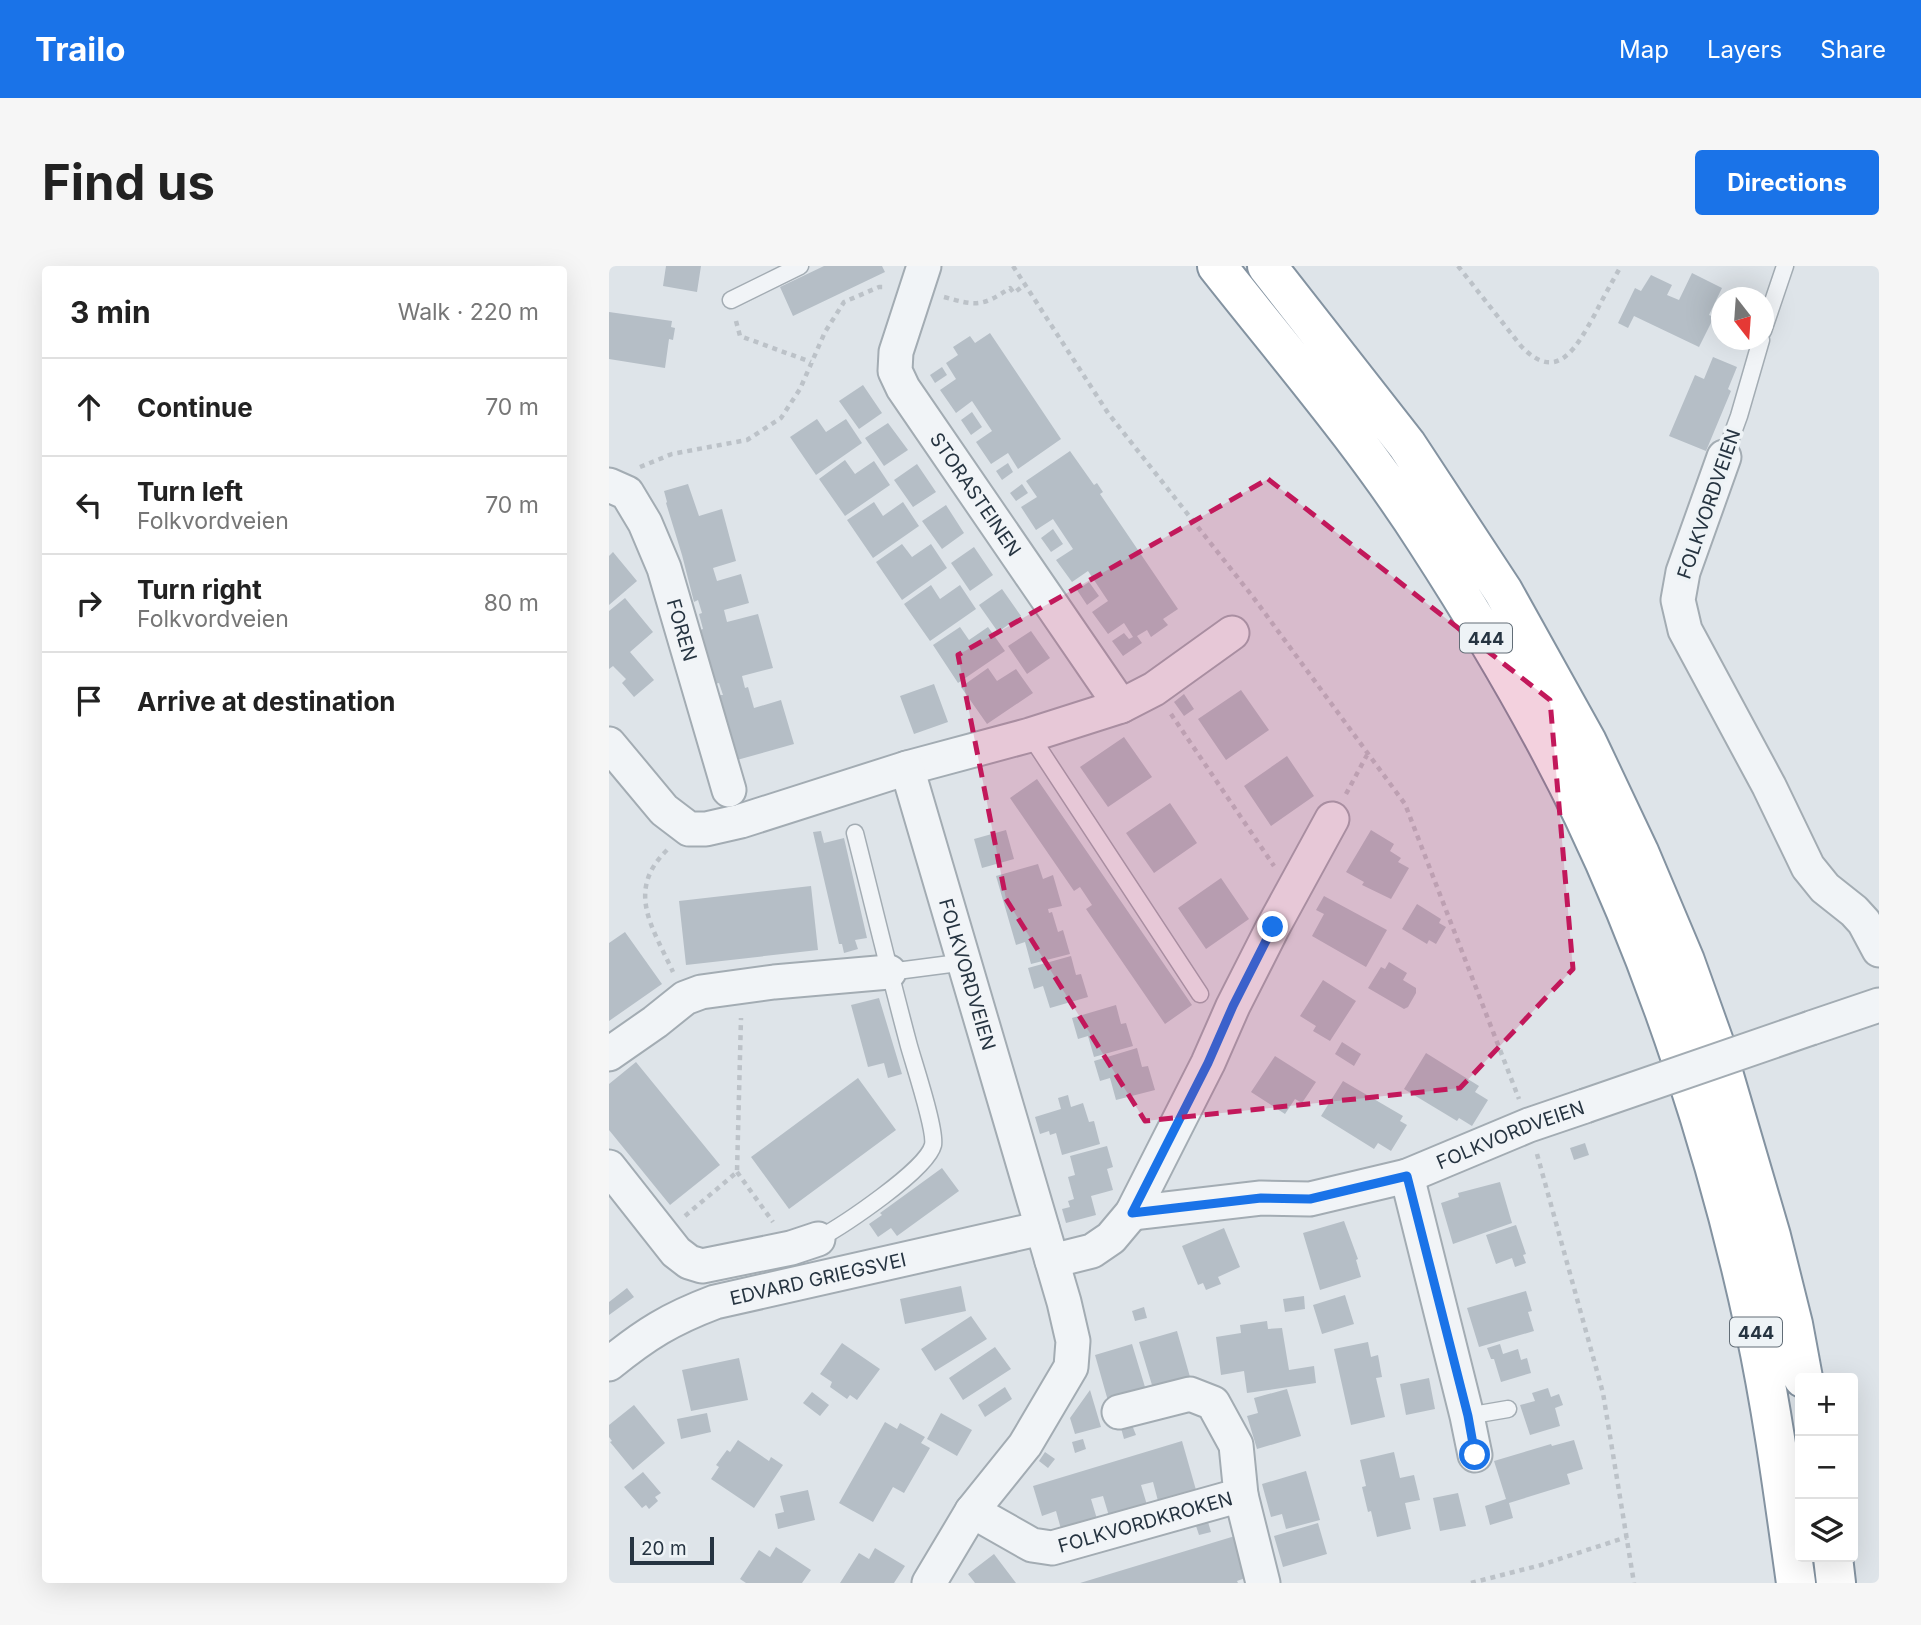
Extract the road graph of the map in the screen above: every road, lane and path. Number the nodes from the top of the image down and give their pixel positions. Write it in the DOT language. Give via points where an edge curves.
graph roads {
  1 [pos="800,266"];
  2 [pos="1013,266"];
  3 [pos="1217,266"];
  4 [pos="1267,266"];
  5 [pos="1458,266"];
  6 [pos="1621,266"];
  7 [pos="1785,266"];
  8 [pos="921,278"];
  9 [pos="1024,285"];
  10 [pos="1774,298"];
  11 [pos="730,300"];
  12 [pos="1758,350"];
  13 [pos="811,362"];
  14 [pos="663,456"];
  15 [pos="1724,457"];
  16 [pos="609,485"];
  17 [pos="1232,633"];
  18 [pos="1154,689"];
  19 [pos="1121,706"];
  20 [pos="1030,735"];
  21 [pos="609,744"];
  22 [pos="1367,755"];
  23 [pos="907,768"];
  24 [pos="729,790"];
  25 [pos="1332,818"];
  26 [pos="688,829"];
  27 [pos="855,833"];
  28 [pos="1291,894"];
  29 [pos="1879,950"];
  30 [pos="966,962"];
  31 [pos="889,972"];
  32 [pos="742,985"];
  33 [pos="1201,994"];
  34 [pos="685,998"];
  35 [pos="1879,1005"];
  36 [pos="609,1054"];
  37 [pos="1529,1125"];
  38 [pos="609,1167"];
  39 [pos="737,1172"];
  40 [pos="1407,1176"];
  41 [pos="1132,1213"];
  42 [pos="1042,1228"];
  43 [pos="662,1235"];
  44 [pos="804,1243"];
  45 [pos="1052,1261"];
  46 [pos="609,1364"];
  47 [pos="1802,1373"];
  48 [pos="1508,1409"];
  49 [pos="1119,1412"];
  50 [pos="1468,1416"];
  51 [pos="1475,1455"];
  52 [pos="1241,1495"];
  53 [pos="972,1511"];
  54 [pos="1627,1537"];
  55 [pos="1833,1562"];
  56 [pos="929,1583"];
  57 [pos="1263,1583"];
  58 [pos="1471,1583"];
  59 [pos="1634,1583"];
  60 [pos="1796,1583"];
  61 [pos="1836,1583"];
  1 -- 11 [label="lane"];
  2 -- 9 [label="path"];
  3 -- 60 [label="highway, 444" via="1341,423 1423,537 1541,733 1608,871 1682,1065 1724,1205 1758,1343"];
  4 -- 47 [label="highway, 444" via="1407,445 1503,591 1587,742 1639,852 1715,1045 1774,1248"];
  5 -- 6 [label="path" via="1521,346 1544,363 1564,358 1577,347"];
  7 -- 10 [label="lane"];
  8 -- 9 [label="path" via="969,304 990,302 1010,288 1014,293"];
  8 -- 13 [label="path" via="879,287 844,302"];
  8 -- 19 [label="street, STORASTEINEN" via="897,352 895,370 903,388"];
  9 -- 22 [label="path" via="1108,413 1253,597"];
  11 -- 13 [label="path" via="740,336"];
  12 -- 15 [label="lane, FOLKVORDVEIEN"];
  13 -- 14 [label="path" via="781,418 747,440"];
  15 -- 29 [label="street, FOLKVORDVEIEN" via="1683,572 1679,610 1685,630 1808,867 1864,922"];
  16 -- 24 [label="street, FOREN" via="627,493 664,568"];
  17 -- 18 [label="street"];
  18 -- 19 [label="street"];
  18 -- 28 [label="path"];
  19 -- 20 [label="street"];
  20 -- 23 [label="street"];
  20 -- 33 [label="lane"];
  21 -- 26 [label="street" via="664,810"];
  22 -- 25 [label="path"];
  22 -- 37 [label="path" via="1405,804"];
  23 -- 26 [label="street" via="706,829"];
  23 -- 30 [label="street, FOLKVORDVEIEN"];
  25 -- 28 [label="street"];
  26 -- 34 [label="path" via="653,863 644,888 647,914"];
  27 -- 31 [label="lane"];
  28 -- 41 [label="street"];
  30 -- 31 [label="lane"];
  30 -- 42 [label="street, FOLKVORDVEIEN"];
  31 -- 32 [label="street"];
  31 -- 44 [label="lane" via="933,1145 915,1169 869,1206"];
  32 -- 34 [label="street"];
  32 -- 39 [label="path"];
  34 -- 36 [label="street"];
  35 -- 37 [label="street, FOLKVORDVEIEN, bridge"];
  37 -- 40 [label="street, FOLKVORDVEIEN"];
  37 -- 54 [label="path" via="1603,1393"];
  38 -- 43 [label="street"];
  39 -- 43 [label="path"];
  39 -- 44 [label="path"];
  40 -- 41 [label="street, FOLKVORDVEIEN" via="1310,1199 1261,1198"];
  40 -- 50 [label="street"];
  41 -- 45 [label="street" via="1111,1238 1092,1251"];
  42 -- 45 [label="street, FOLKVORDVEIEN"];
  42 -- 46 [label="street, EDVARD GRIEGSVEI" via="715,1302 642,1337"];
  43 -- 44 [label="street" via="676,1252 702,1266"];
  45 -- 53 [label="street, FOLKVORDVEIEN" via="1073,1341 1071,1367 1025,1445"];
  48 -- 50 [label="lane"];
  49 -- 52 [label="street, FOLKVORDKROKEN" via="1190,1394 1213,1402 1236,1445"];
  50 -- 51 [label="street"];
  52 -- 53 [label="street, FOLKVORDKROKEN" via="1052,1548 1032,1545"];
  52 -- 57 [label="street, FOLKVORDKROKEN"];
  53 -- 56 [label="street, FOLKVORDVEIEN"];
  54 -- 58 [label="path"];
  54 -- 59 [label="path"];
  55 -- 61 [label="highway"];
}
